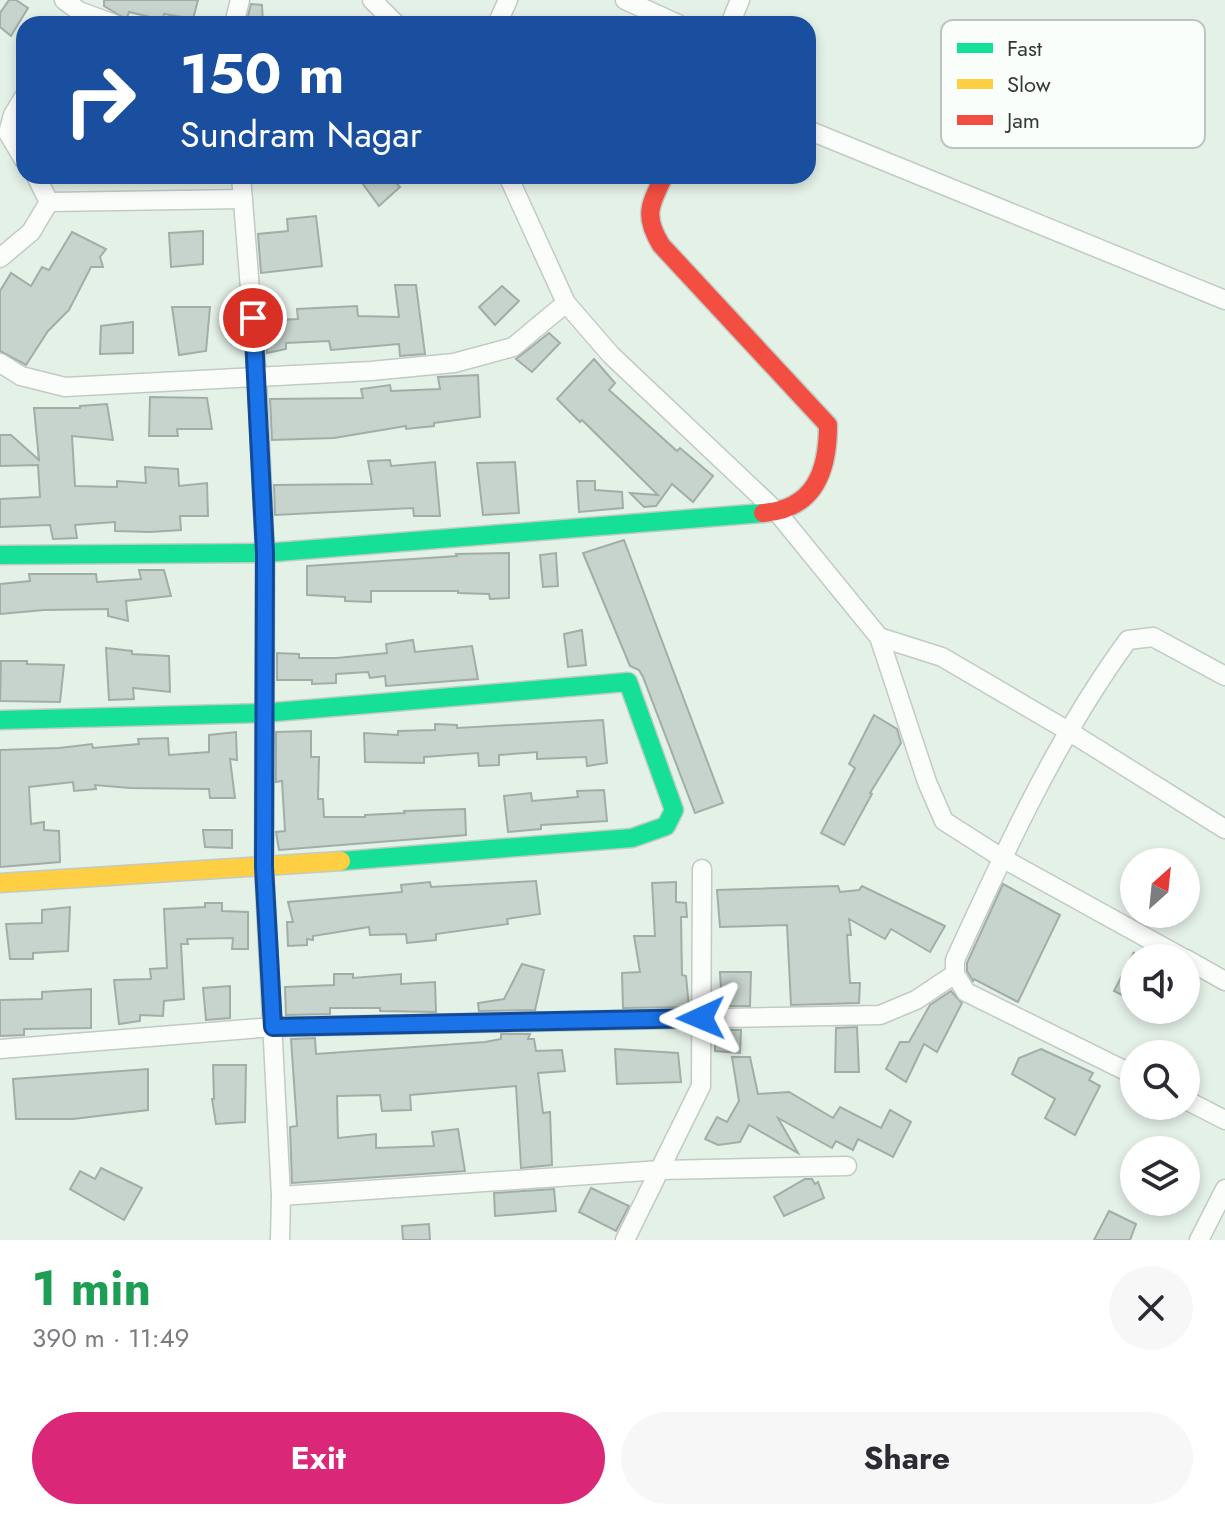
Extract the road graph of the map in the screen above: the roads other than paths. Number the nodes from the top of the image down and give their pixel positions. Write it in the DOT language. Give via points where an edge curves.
graph roads {
  1 [pos="372,0"];
  2 [pos="625,0"];
  3 [pos="388,16"];
  4 [pos="660,16"];
  5 [pos="16,110"];
  6 [pos="816,133"];
  7 [pos="16,146"];
  8 [pos="40,184"];
  9 [pos="242,184"];
  10 [pos="512,184"];
  11 [pos="661,184"];
  12 [pos="243,199"];
  13 [pos="49,202"];
  14 [pos="0,258"];
  15 [pos="1225,300"];
  16 [pos="566,303"];
  17 [pos="0,363"];
  18 [pos="257,377"];
  19 [pos="777,512"];
  20 [pos="265,553"];
  21 [pos="0,555"];
  22 [pos="879,637"];
  23 [pos="1225,676"];
  24 [pos="263,713"];
  25 [pos="0,720"];
  26 [pos="1070,732"];
  27 [pos="1225,829"];
  28 [pos="1002,858"];
  29 [pos="264,867"];
  30 [pos="702,869"];
  31 [pos="0,883"];
  32 [pos="1158,944"];
  33 [pos="1200,966"];
  34 [pos="955,974"];
  35 [pos="1224,977"];
  36 [pos="701,1018"];
  37 [pos="273,1027"];
  38 [pos="0,1049"];
  39 [pos="1120,1068"];
  40 [pos="1200,1107"];
  41 [pos="1225,1120"];
  42 [pos="847,1166"];
  43 [pos="661,1170"];
  44 [pos="1225,1189"];
  45 [pos="281,1196"];
  46 [pos="280,1240"];
  47 [pos="625,1240"];
  48 [pos="1199,1240"];
  1 -- 3 [label="street"];
  2 -- 4 [label="street"];
  5 -- 7 [label="street" via="8,133"];
  6 -- 15 [label="street"];
  8 -- 13 [label="street"];
  9 -- 12 [label="street"];
  10 -- 16 [label="street"];
  11 -- 19 [label="street" via="648,213 661,245 828,425 829,457 820,482"];
  12 -- 13 [label="street"];
  12 -- 18 [label="street"];
  13 -- 14 [label="street" via="31,232"];
  16 -- 18 [label="street" via="513,347 454,363"];
  16 -- 19 [label="street" via="611,355"];
  17 -- 18 [label="street" via="21,376 65,387"];
  18 -- 20 [label="street"];
  19 -- 20 [label="street"];
  19 -- 22 [label="street"];
  20 -- 21 [label="street"];
  20 -- 24 [label="street"];
  22 -- 26 [label="street" via="942,657"];
  22 -- 28 [label="street" via="944,821"];
  23 -- 26 [label="street" via="1153,637 1128,640"];
  24 -- 25 [label="street"];
  24 -- 29 [label="street"];
  24 -- 29 [label="street" via="628,682 674,810 666,826 632,838"];
  26 -- 27 [label="street"];
  26 -- 28 [label="street"];
  28 -- 32 [label="street"];
  28 -- 34 [label="street" via="955,960"];
  29 -- 31 [label="street"];
  29 -- 37 [label="street"];
  30 -- 36 [label="street"];
  33 -- 35 [label="street"];
  34 -- 36 [label="street" via="916,1000 880,1015"];
  34 -- 39 [label="street" via="966,992"];
  36 -- 37 [label="street"];
  36 -- 43 [label="street" via="701,1086"];
  37 -- 38 [label="street"];
  37 -- 45 [label="street"];
  40 -- 41 [label="street"];
  42 -- 43 [label="street"];
  43 -- 45 [label="street"];
  43 -- 47 [label="street"];
  44 -- 48 [label="street"];
  45 -- 46 [label="street"];
}
